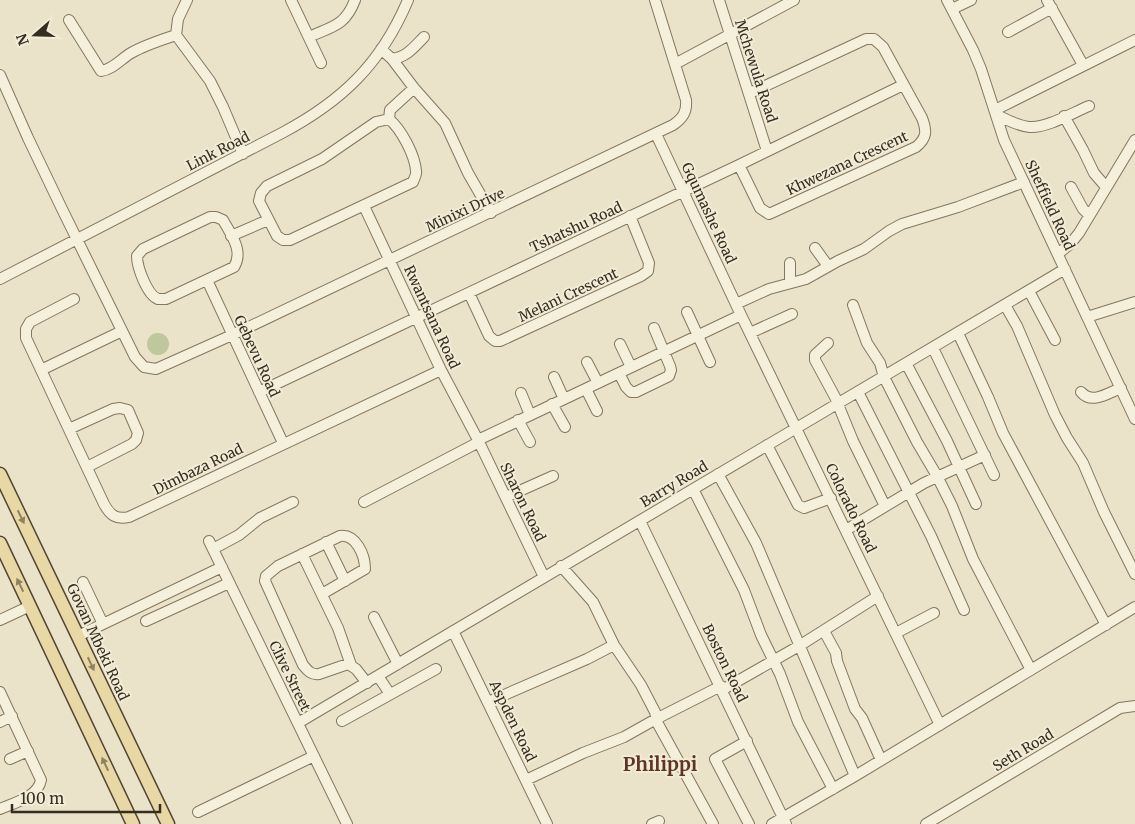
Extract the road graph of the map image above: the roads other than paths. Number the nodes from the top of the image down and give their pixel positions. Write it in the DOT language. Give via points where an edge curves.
graph roads {
  1 [pos="187,0"];
  2 [pos="292,0"];
  3 [pos="355,0"];
  4 [pos="408,0"];
  5 [pos="655,0"];
  6 [pos="719,0"];
  7 [pos="794,0"];
  8 [pos="971,0"];
  9 [pos="1049,4"];
  10 [pos="950,5"];
  11 [pos="68,20"];
  12 [pos="1008,32"];
  13 [pos="730,34"];
  14 [pos="176,35"];
  15 [pos="424,36"];
  16 [pos="309,37"];
  17 [pos="1135,40"];
  18 [pos="381,49"];
  19 [pos="392,59"];
  20 [pos="321,63"];
  21 [pos="675,64"];
  22 [pos="1083,65"];
  23 [pos="0,74"];
  24 [pos="903,85"];
  25 [pos="414,88"];
  26 [pos="750,93"];
  27 [pos="1088,106"];
  28 [pos="996,113"];
  29 [pos="1064,116"];
  30 [pos="389,118"];
  31 [pos="656,134"];
  32 [pos="1135,140"];
  33 [pos="767,151"];
  34 [pos="243,154"];
  35 [pos="1131,154"];
  36 [pos="739,165"];
  37 [pos="1024,182"];
  38 [pos="1071,187"];
  39 [pos="1106,187"];
  40 [pos="684,191"];
  41 [pos="364,206"];
  42 [pos="491,213"];
  43 [pos="1089,215"];
  44 [pos="630,216"];
  45 [pos="268,220"];
  46 [pos="231,236"];
  47 [pos="77,240"];
  48 [pos="815,248"];
  49 [pos="1058,254"];
  50 [pos="390,260"];
  51 [pos="790,263"];
  52 [pos="828,266"];
  53 [pos="1065,269"];
  54 [pos="0,279"];
  55 [pos="206,280"];
  56 [pos="790,282"];
  57 [pos="1029,291"];
  58 [pos="469,293"];
  59 [pos="74,299"];
  60 [pos="1135,302"];
  61 [pos="736,304"];
  62 [pos="853,305"];
  63 [pos="1006,305"];
  64 [pos="687,312"];
  65 [pos="792,314"];
  66 [pos="741,316"];
  67 [pos="416,317"];
  68 [pos="1087,317"];
  69 [pos="654,328"];
  70 [pos="122,331"];
  71 [pos="958,332"];
  72 [pos="750,333"];
  73 [pos="232,335"];
  74 [pos="698,335"];
  75 [pos="1055,340"];
  76 [pos="828,343"];
  77 [pos="620,344"];
  78 [pos="933,348"];
  79 [pos="664,352"];
  80 [pos="587,362"];
  81 [pos="710,362"];
  82 [pos="906,363"];
  83 [pos="631,367"];
  84 [pos="41,370"];
  85 [pos="441,370"];
  86 [pos="619,373"];
  87 [pos="884,376"];
  88 [pos="554,377"];
  89 [pos="598,383"];
  90 [pos="1120,388"];
  91 [pos="586,389"];
  92 [pos="259,392"];
  93 [pos="858,392"];
  94 [pos="1081,392"];
  95 [pos="521,393"];
  96 [pos="564,399"];
  97 [pos="552,404"];
  98 [pos="838,404"];
  99 [pos="597,411"];
  100 [pos="530,415"];
  101 [pos="1135,419"];
  102 [pos="518,420"];
  103 [pos="565,427"];
  104 [pos="797,428"];
  105 [pos="70,429"];
  106 [pos="478,441"];
  107 [pos="530,442"];
  108 [pos="283,443"];
  109 [pos="768,445"];
  110 [pos="985,455"];
  111 [pos="87,467"];
  112 [pos="958,467"];
  113 [pos="0,474"];
  114 [pos="718,474"];
  115 [pos="994,475"];
  116 [pos="553,476"];
  117 [pos="937,476"];
  118 [pos="693,489"];
  119 [pos="908,492"];
  120 [pos="506,498"];
  121 [pos="831,498"];
  122 [pos="293,502"];
  123 [pos="364,502"];
  124 [pos="976,504"];
  125 [pos="885,506"];
  126 [pos="640,521"];
  127 [pos="846,530"];
  128 [pos="326,542"];
  129 [pos="0,543"];
  130 [pos="302,554"];
  131 [pos="562,566"];
  132 [pos="222,567"];
  133 [pos="1135,574"];
  134 [pos="544,577"];
  135 [pos="345,581"];
  136 [pos="83,582"];
  137 [pos="229,583"];
  138 [pos="322,594"];
  139 [pos="878,596"];
  140 [pos="30,606"];
  141 [pos="1135,607"];
  142 [pos="964,610"];
  143 [pos="934,613"];
  144 [pos="374,618"];
  145 [pos="0,620"];
  146 [pos="146,621"];
  147 [pos="103,624"];
  148 [pos="1106,625"];
  149 [pos="453,630"];
  150 [pos="824,631"];
  151 [pos="896,633"];
  152 [pos="78,636"];
  153 [pos="614,645"];
  154 [pos="799,646"];
  155 [pos="773,661"];
  156 [pos="398,664"];
  157 [pos="351,665"];
  158 [pos="436,669"];
  159 [pos="1031,670"];
  160 [pos="378,676"];
  161 [pos="367,683"];
  162 [pos="722,688"];
  163 [pos="0,692"];
  164 [pos="390,694"];
  165 [pos="488,702"];
  166 [pos="1135,706"];
  167 [pos="12,716"];
  168 [pos="656,719"];
  169 [pos="342,721"];
  170 [pos="0,722"];
  171 [pos="298,723"];
  172 [pos="940,725"];
  173 [pos="747,741"];
  174 [pos="28,751"];
  175 [pos="314,756"];
  176 [pos="10,759"];
  177 [pos="881,760"];
  178 [pos="855,776"];
  179 [pos="526,780"];
  180 [pos="833,789"];
  181 [pos="0,809"];
  182 [pos="198,812"];
  183 [pos="942,814"];
  184 [pos="785,821"];
  185 [pos="133,824"];
  186 [pos="168,824"];
  187 [pos="347,824"];
  188 [pos="548,824"];
  189 [pos="713,824"];
  190 [pos="749,824"];
  191 [pos="772,824"];
  192 [pos="926,824"];
  193 [pos="948,824"];
  1 -- 14 [label="street" via="178,19"];
  2 -- 16 [label="street"];
  3 -- 16 [label="street" via="343,21"];
  4 -- 18 [label="street, Link Road"];
  5 -- 21 [label="street, Minixi Drive"];
  6 -- 13 [label="street, Mchewula Road"];
  7 -- 13 [label="street"];
  8 -- 10 [label="street"];
  9 -- 12 [label="street"];
  9 -- 22 [label="street"];
  10 -- 28 [label="street, Sheffield Road" via="973,50"];
  11 -- 14 [label="street" via="101,71 142,47"];
  13 -- 21 [label="street"];
  13 -- 26 [label="street, Mchewula Road"];
  14 -- 34 [label="street" via="210,81"];
  15 -- 19 [label="street" via="402,58"];
  16 -- 20 [label="street"];
  17 -- 22 [label="street"];
  18 -- 19 [label="street"];
  18 -- 34 [label="street, Link Road" via="360,78 341,95 308,119"];
  19 -- 25 [label="street"];
  21 -- 31 [label="street, Minixi Drive" via="686,109 679,121"];
  22 -- 28 [label="street"];
  23 -- 47 [label="street"];
  24 -- 26 [label="street, Khwezana Crescent" via="883,47 874,39"];
  24 -- 33 [label="street, Tshatshu Road"];
  24 -- 36 [label="street, Khwezana Crescent" via="926,131 916,147 769,214 762,212"];
  25 -- 30 [label="street" via="390,110"];
  25 -- 42 [label="street" via="445,123"];
  26 -- 33 [label="street, Mchewula Road"];
  27 -- 29 [label="street"];
  28 -- 29 [label="street" via="1036,127"];
  28 -- 37 [label="street, Sheffield Road" via="1004,140"];
  29 -- 39 [label="street" via="1094,172"];
  30 -- 41 [label="street" via="401,133 417,172 413,182"];
  30 -- 45 [label="street" via="376,122 322,159 267,186 260,193 260,201"];
  31 -- 40 [label="street, Gqumashe Road"];
  31 -- 42 [label="street, Minixi Drive"];
  32 -- 35 [label="street"];
  33 -- 36 [label="street, Tshatshu Road"];
  34 -- 47 [label="street, Link Road"];
  35 -- 39 [label="street"];
  36 -- 40 [label="street, Tshatshu Road"];
  37 -- 49 [label="street, Sheffield Road"];
  37 -- 52 [label="street" via="902,224 864,249"];
  38 -- 43 [label="street"];
  39 -- 43 [label="street"];
  40 -- 44 [label="street, Tshatshu Road"];
  40 -- 61 [label="street, Gqumashe Road"];
  41 -- 45 [label="street" via="290,240 277,236"];
  41 -- 50 [label="street, Rwantsana Road"];
  42 -- 50 [label="street, Minixi Drive"];
  43 -- 49 [label="street" via="1074,239"];
  44 -- 58 [label="street, Tshatshu Road"];
  44 -- 58 [label="street, Melani Crescent" via="649,263 648,271 641,276 500,341 489,336"];
  45 -- 46 [label="street"];
  46 -- 55 [label="street" via="239,253 238,260 234,267"];
  46 -- 55 [label="street" via="223,220 210,218 143,249 136,256 150,293 157,298 166,299"];
  47 -- 54 [label="street, Link Road"];
  47 -- 70 [label="street"];
  48 -- 52 [label="street"];
  49 -- 53 [label="street, Sheffield Road"];
  50 -- 67 [label="street, Rwantsana Road"];
  50 -- 73 [label="street, Minixi Drive"];
  51 -- 56 [label="street"];
  52 -- 56 [label="street" via="801,281"];
  53 -- 57 [label="street, Barry Road"];
  53 -- 68 [label="street, Sheffield Road"];
  55 -- 73 [label="street, Gebevu Road"];
  56 -- 61 [label="street"];
  57 -- 63 [label="street, Barry Road"];
  57 -- 75 [label="street"];
  58 -- 67 [label="street, Tshatshu Road"];
  59 -- 84 [label="street, Dimbaza Road" via="30,322 26,328 26,338"];
  60 -- 68 [label="street"];
  61 -- 66 [label="street, Colorado Road"];
  62 -- 87 [label="street" via="864,339"];
  63 -- 71 [label="street, Barry Road"];
  63 -- 133 [label="street" via="1059,423 1083,463"];
  64 -- 74 [label="street"];
  65 -- 72 [label="street"];
  66 -- 72 [label="street, Colorado Road"];
  66 -- 74 [label="street"];
  67 -- 85 [label="street, Rwantsana Road"];
  67 -- 92 [label="street, Tshatshu Road"];
  68 -- 90 [label="street, Sheffield Road"];
  69 -- 79 [label="street"];
  70 -- 73 [label="street, Minixi Drive" via="135,357 150,369"];
  70 -- 84 [label="street"];
  71 -- 78 [label="street, Barry Road"];
  71 -- 148 [label="street" via="1003,433"];
  72 -- 104 [label="street, Colorado Road"];
  73 -- 92 [label="street, Gebevu Road"];
  74 -- 79 [label="street"];
  74 -- 81 [label="street"];
  76 -- 98 [label="street" via="815,355 815,360"];
  77 -- 83 [label="street"];
  78 -- 82 [label="street, Barry Road"];
  78 -- 110 [label="street"];
  79 -- 83 [label="street"];
  79 -- 86 [label="street" via="671,370 667,378 631,392"];
  80 -- 89 [label="street"];
  82 -- 87 [label="street, Barry Road"];
  82 -- 112 [label="street"];
  83 -- 86 [label="street"];
  84 -- 105 [label="street, Dimbaza Road"];
  85 -- 106 [label="street, Rwantsana Road"];
  85 -- 108 [label="street, Dimbaza Road"];
  86 -- 89 [label="street"];
  87 -- 93 [label="street, Barry Road"];
  87 -- 117 [label="street"];
  88 -- 96 [label="street"];
  89 -- 91 [label="street"];
  90 -- 94 [label="street" via="1094,398"];
  90 -- 101 [label="street, Sheffield Road"];
  91 -- 96 [label="street"];
  91 -- 99 [label="street"];
  92 -- 108 [label="street, Gebevu Road"];
  93 -- 98 [label="street, Barry Road"];
  93 -- 119 [label="street"];
  95 -- 100 [label="street"];
  96 -- 97 [label="street"];
  97 -- 100 [label="street"];
  97 -- 103 [label="street"];
  98 -- 104 [label="street, Barry Road"];
  98 -- 125 [label="street"];
  100 -- 102 [label="street"];
  102 -- 106 [label="street"];
  102 -- 107 [label="street"];
  104 -- 109 [label="street, Barry Road"];
  104 -- 121 [label="street, Colorado Road"];
  105 -- 111 [label="street, Dimbaza Road"];
  105 -- 111 [label="street" via="120,408 128,410 135,425 138,433 132,444"];
  106 -- 120 [label="street, Sharon Road"];
  106 -- 123 [label="street"];
  108 -- 111 [label="street, Dimbaza Road" via="122,519 108,510"];
  109 -- 114 [label="street, Barry Road"];
  109 -- 121 [label="street" via="800,507"];
  110 -- 112 [label="street"];
  110 -- 115 [label="street"];
  112 -- 117 [label="street"];
  112 -- 124 [label="street"];
  113 -- 152 [label="main road, Govan Mbeki Road, one-way"];
  114 -- 118 [label="street, Barry Road"];
  114 -- 154 [label="street" via="756,544"];
  116 -- 120 [label="street"];
  117 -- 119 [label="street"];
  117 -- 159 [label="street" via="973,559"];
  118 -- 126 [label="street, Barry Road"];
  118 -- 155 [label="street" via="744,590"];
  119 -- 125 [label="street"];
  119 -- 142 [label="street"];
  120 -- 134 [label="street, Sharon Road"];
  121 -- 127 [label="street, Colorado Road"];
  122 -- 132 [label="street, Clive Street" via="260,518 239,535 211,545"];
  125 -- 127 [label="street"];
  126 -- 131 [label="street, Barry Road"];
  126 -- 162 [label="street, Boston Road"];
  127 -- 139 [label="street, Colorado Road"];
  128 -- 130 [label="street"];
  128 -- 135 [label="street"];
  128 -- 135 [label="street" via="350,536 360,552 365,569"];
  140 -- 129 [label="main road, one-way"];
  130 -- 138 [label="street"];
  130 -- 157 [label="street" via="266,576 268,589 303,665 310,672 319,674 345,664"];
  131 -- 134 [label="street, Barry Road"];
  131 -- 153 [label="street" via="593,602"];
  132 -- 137 [label="street, Clive Street"];
  132 -- 147 [label="street"];
  134 -- 149 [label="street, Barry Road"];
  135 -- 138 [label="street"];
  136 -- 147 [label="street"];
  137 -- 146 [label="street"];
  137 -- 171 [label="street, Clive Street"];
  138 -- 157 [label="street"];
  139 -- 150 [label="street"];
  139 -- 151 [label="street, Colorado Road"];
  140 -- 145 [label="street"];
  185 -- 140 [label="main road, one-way"];
  141 -- 148 [label="street"];
  143 -- 151 [label="street"];
  144 -- 156 [label="street"];
  147 -- 152 [label="street"];
  148 -- 159 [label="street"];
  149 -- 156 [label="street, Barry Road"];
  149 -- 165 [label="street, Aspden Road"];
  150 -- 154 [label="street"];
  150 -- 177 [label="street" via="836,653 855,709"];
  151 -- 172 [label="street, Colorado Road"];
  152 -- 186 [label="main road, Govan Mbeki Road, one-way"];
  153 -- 165 [label="street"];
  153 -- 168 [label="street" via="641,685"];
  154 -- 155 [label="street"];
  154 -- 178 [label="street"];
  155 -- 162 [label="street"];
  155 -- 180 [label="street" via="805,736"];
  156 -- 160 [label="street, Barry Road"];
  157 -- 161 [label="street"];
  158 -- 164 [label="street"];
  159 -- 172 [label="street"];
  160 -- 161 [label="street, Barry Road"];
  160 -- 164 [label="street"];
  161 -- 171 [label="street, Barry Road"];
  162 -- 168 [label="street"];
  162 -- 173 [label="street, Boston Road"];
  163 -- 167 [label="street"];
  164 -- 169 [label="street"];
  165 -- 179 [label="street, Aspden Road"];
  166 -- 183 [label="street, Seth Road" via="1120,708"];
  167 -- 170 [label="street"];
  167 -- 174 [label="street"];
  168 -- 179 [label="street" via="624,737"];
  168 -- 189 [label="street"];
  171 -- 175 [label="street, Clive Street"];
  172 -- 177 [label="street"];
  173 -- 184 [label="street, Boston Road"];
  173 -- 190 [label="street" via="715,759"];
  174 -- 176 [label="street"];
  174 -- 181 [label="street" via="41,780 40,786 27,797"];
  175 -- 182 [label="street"];
  175 -- 187 [label="street, Clive Street"];
  177 -- 178 [label="street"];
  178 -- 180 [label="street"];
  179 -- 188 [label="street, Aspden Road"];
  180 -- 184 [label="street"];
  183 -- 192 [label="street, Seth Road"];
  183 -- 193 [label="street"];
  184 -- 191 [label="street"];
}
